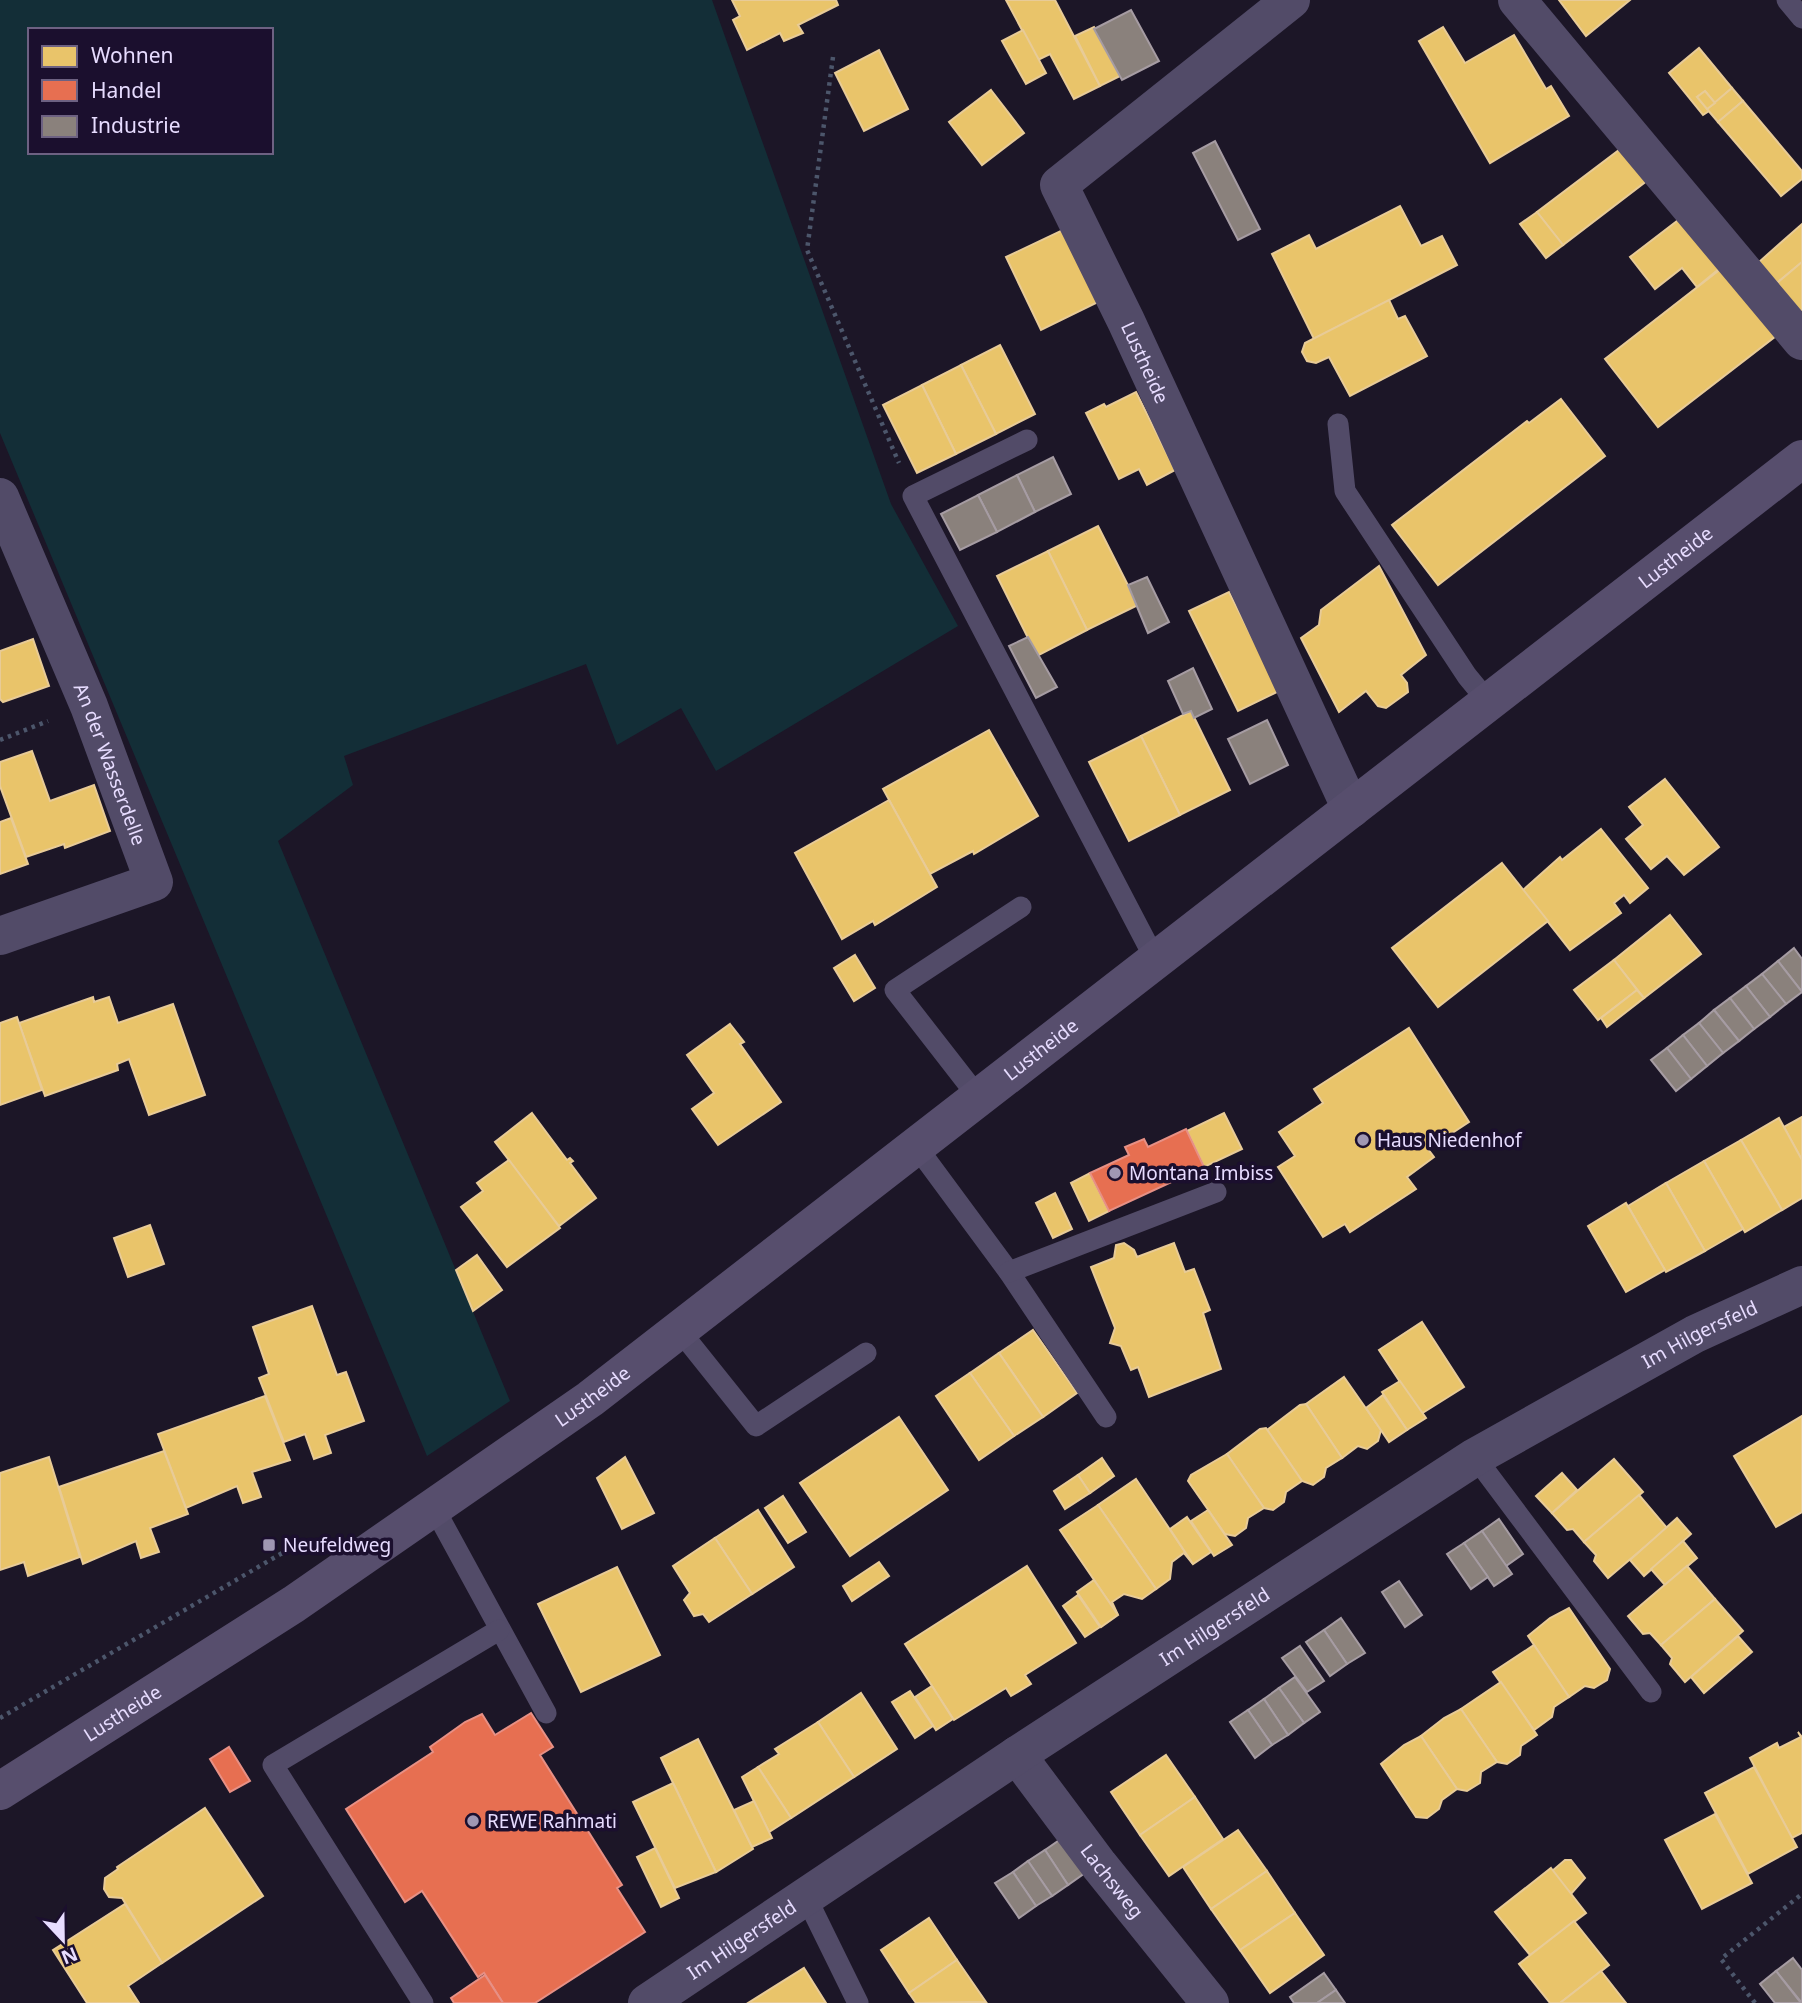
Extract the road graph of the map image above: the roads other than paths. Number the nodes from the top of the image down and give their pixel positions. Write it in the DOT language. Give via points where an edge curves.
graph roads {
  1 [pos="1291,0"];
  2 [pos="1517,0"];
  3 [pos="1787,0"];
  4 [pos="1802,18"];
  5 [pos="1802,341"];
  6 [pos="1338,424"];
  7 [pos="1027,440"];
  8 [pos="1802,459"];
  9 [pos="0,497"];
  10 [pos="1490,704"];
  11 [pos="1351,810"];
  12 [pos="1021,907"];
  13 [pos="0,936"];
  14 [pos="1156,961"];
  15 [pos="979,1098"];
  16 [pos="916,1146"];
  17 [pos="1216,1192"];
  18 [pos="1009,1272"];
  19 [pos="1802,1285"];
  20 [pos="680,1331"];
  21 [pos="866,1353"];
  22 [pos="1106,1417"];
  23 [pos="1475,1457"];
  24 [pos="433,1506"];
  25 [pos="499,1630"];
  26 [pos="1651,1692"];
  27 [pos="546,1713"];
  28 [pos="1017,1755"];
  29 [pos="0,1791"];
  30 [pos="805,1895"];
  31 [pos="423,2003"];
  32 [pos="647,2003"];
  33 [pos="858,2003"];
  34 [pos="1210,2003"];
  1 -- 11 [label="street, Lustheide" via="1059,185"];
  2 -- 5 [label="street"];
  3 -- 4 [label="lane"];
  6 -- 10 [label="lane" via="1345,491"];
  7 -- 14 [label="lane" via="913,496"];
  8 -- 10 [label="main road, Lustheide"];
  9 -- 13 [label="street, An der Wasserdelle" via="89,706 154,882"];
  10 -- 11 [label="main road, Lustheide"];
  11 -- 14 [label="main road, Lustheide"];
  12 -- 15 [label="lane" via="895,990"];
  14 -- 15 [label="main road, Lustheide"];
  15 -- 16 [label="main road, Lustheide"];
  16 -- 18 [label="lane"];
  16 -- 20 [label="main road, Lustheide"];
  17 -- 18 [label="lane"];
  18 -- 22 [label="lane"];
  19 -- 23 [label="street, Im Hilgersfeld" via="1695,1334"];
  20 -- 21 [label="lane" via="756,1426"];
  20 -- 24 [label="main road, Lustheide"];
  23 -- 26 [label="lane"];
  23 -- 28 [label="street, Im Hilgersfeld"];
  24 -- 25 [label="lane"];
  24 -- 29 [label="main road, Lustheide" via="294,1604"];
  25 -- 27 [label="lane"];
  25 -- 31 [label="lane" via="273,1765"];
  28 -- 30 [label="street, Im Hilgersfeld"];
  28 -- 34 [label="street, Lachsweg"];
  30 -- 32 [label="street, Im Hilgersfeld"];
  30 -- 33 [label="lane"];
}
